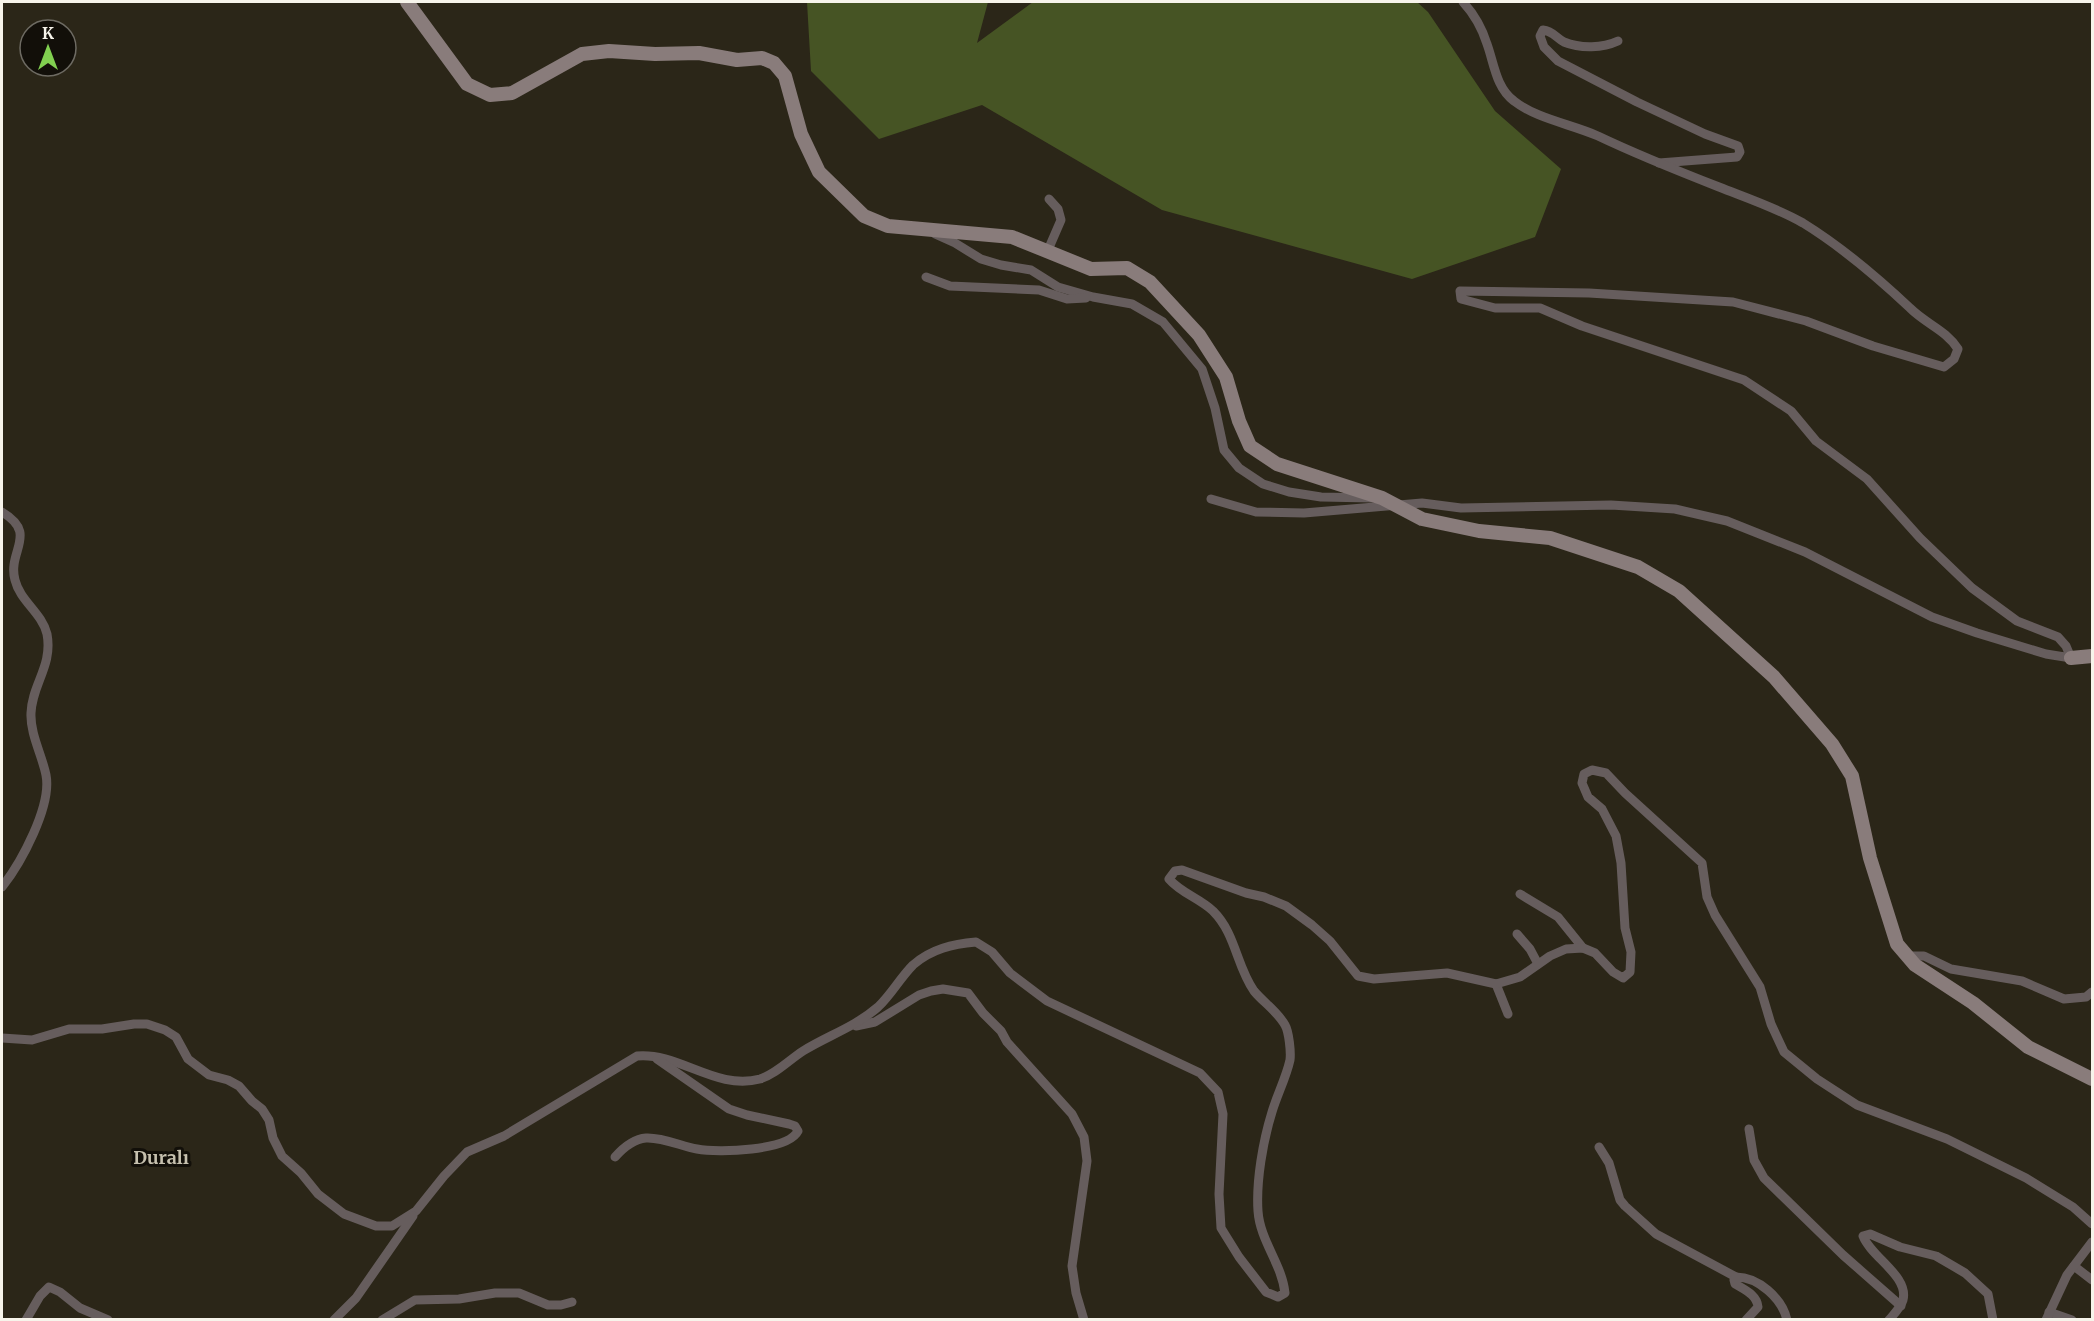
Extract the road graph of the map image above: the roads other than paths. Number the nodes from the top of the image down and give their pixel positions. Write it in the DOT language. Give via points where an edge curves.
graph roads {
  1 [pos="407,2"];
  2 [pos="1462,2"];
  3 [pos="1618,41"];
  4 [pos="1657,163"];
  5 [pos="1049,199"];
  6 [pos="927,230"];
  7 [pos="1048,250"];
  8 [pos="927,277"];
  9 [pos="1094,297"];
  10 [pos="1382,498"];
  11 [pos="1210,500"];
  12 [pos="1397,506"];
  13 [pos="2,512"];
  14 [pos="2071,657"];
  15 [pos="2092,657"];
  16 [pos="2,887"];
  17 [pos="1520,894"];
  18 [pos="1517,934"];
  19 [pos="1583,948"];
  20 [pos="1908,956"];
  21 [pos="1538,964"];
  22 [pos="1496,984"];
  23 [pos="2092,992"];
  24 [pos="1508,1014"];
  25 [pos="852,1026"];
  26 [pos="2,1038"];
  27 [pos="650,1054"];
  28 [pos="2092,1079"];
  29 [pos="1749,1129"];
  30 [pos="1599,1147"];
  31 [pos="615,1157"];
  32 [pos="416,1211"];
  33 [pos="2092,1224"];
  34 [pos="2092,1242"];
  35 [pos="2074,1266"];
  36 [pos="1736,1277"];
  37 [pos="2092,1280"];
  38 [pos="572,1302"];
  39 [pos="1900,1306"];
  40 [pos="2048,1316"];
  41 [pos="26,1320"];
  42 [pos="108,1320"];
  43 [pos="334,1320"];
  44 [pos="382,1320"];
  45 [pos="1084,1320"];
  46 [pos="1746,1320"];
  47 [pos="1787,1320"];
  48 [pos="1889,1320"];
  49 [pos="1993,1320"];
  50 [pos="2072,1320"];
  1 -- 6 [label="street" via="467,84 490,95 512,93 582,54 699,53 737,60 762,58 774,63 785,76 801,134 819,172 864,216 888,226"];
  2 -- 4 [label="street" via="1473,13 1496,75 1513,101"];
  3 -- 4 [label="street" via="1588,46 1564,42 1549,31 1543,30 1540,36 1544,47 1558,61 1637,102 1738,146 1740,152 1737,157"];
  4 -- 14 [label="street" via="1802,222 1879,279 1920,318 1951,337 1958,349 1954,359 1944,367 1806,321 1733,302 1589,292 1460,291 1461,299 1496,308 1540,308 1744,380 1791,411 1816,441 1867,479 1972,588 2017,621 2058,636"];
  5 -- 7 [label="street" via="1058,208 1061,220"];
  6 -- 7 [label="street" via="1012,237"];
  6 -- 9 [label="street" via="981,259 1031,270 1058,287"];
  7 -- 10 [label="street" via="1091,269 1127,268 1150,282 1199,335 1226,377 1250,446 1277,464"];
  8 -- 9 [label="street" via="950,286 1039,290 1067,299"];
  9 -- 10 [label="street" via="1132,304 1163,322 1202,369 1224,450 1239,468 1263,484 1289,492"];
  10 -- 12 [label="street"];
  11 -- 12 [label="street" via="1256,512 1304,513"];
  12 -- 14 [label="street" via="1611,505 1675,509 1727,521 1805,552 1932,617 2046,654"];
  12 -- 20 [label="street" via="1422,519 1479,531 1550,538 1638,567 1679,591 1774,677 1832,744 1852,776 1870,858 1897,944"];
  13 -- 16 [label="street" via="20,531 15,580 43,623 49,656 31,714 47,789 33,832"];
  14 -- 15 [label="street"];
  17 -- 19 [label="street" via="1558,917"];
  18 -- 21 [label="street"];
  19 -- 21 [label="street" via="1566,949"];
  19 -- 33 [label="street" via="1595,953 1623,978 1630,972 1631,952 1616,836 1582,783 1584,774 1592,770 1606,773 1702,863 1707,897 1760,987 1784,1052 1857,1105 1947,1139 2026,1178 2073,1207"];
  20 -- 23 [label="street" via="1924,956 1951,969 2022,981 2064,999 2086,997"];
  20 -- 28 [label="street" via="2028,1047"];
  21 -- 22 [label="street" via="1520,977"];
  22 -- 24 [label="street"];
  22 -- 25 [label="street" via="1447,973 1374,979 1358,976 1330,941 1286,906 1182,870 1175,871 1169,879 1211,910 1228,929 1255,991 1286,1027 1290,1058 1271,1114 1260,1171 1258,1212 1266,1245 1284,1281 1286,1293 1278,1297 1266,1292 1221,1228 1223,1114 1218,1092 1200,1073 1047,1001 976,942 942,947 914,965 879,1006"];
  25 -- 27 [label="street" via="804,1051 773,1073 745,1082 699,1072"];
  25 -- 45 [label="street" via="875,1022 931,991 968,993 1006,1042 1072,1114 1084,1137 1087,1161 1072,1266"];
  26 -- 32 [label="street" via="32,1040 76,1028 147,1024 159,1027 176,1037 188,1059 204,1072 244,1090 270,1120 276,1144 286,1161 318,1194 345,1214 376,1226 392,1226"];
  27 -- 31 [label="street" via="724,1107 789,1124 798,1131 772,1146 729,1151 696,1149 647,1138 629,1144"];
  27 -- 32 [label="street" via="637,1056 504,1136 467,1152"];
  29 -- 39 [label="street" via="1754,1160 1764,1178"];
  30 -- 36 [label="street" via="1625,1206 1656,1234"];
  32 -- 43 [label="street" via="356,1298"];
  34 -- 35 [label="street"];
  35 -- 37 [label="street"];
  35 -- 40 [label="street"];
  36 -- 46 [label="street" via="1735,1284 1758,1301"];
  36 -- 47 [label="street" via="1775,1296"];
  38 -- 44 [label="street" via="549,1305 519,1293 415,1300"];
  39 -- 48 [label="street"];
  39 -- 49 [label="street" via="1903,1286 1867,1247 1863,1236 1870,1234 1936,1256 1965,1273 1988,1294"];
  40 -- 50 [label="street"];
  41 -- 42 [label="street" via="49,1287 69,1302"];
}
